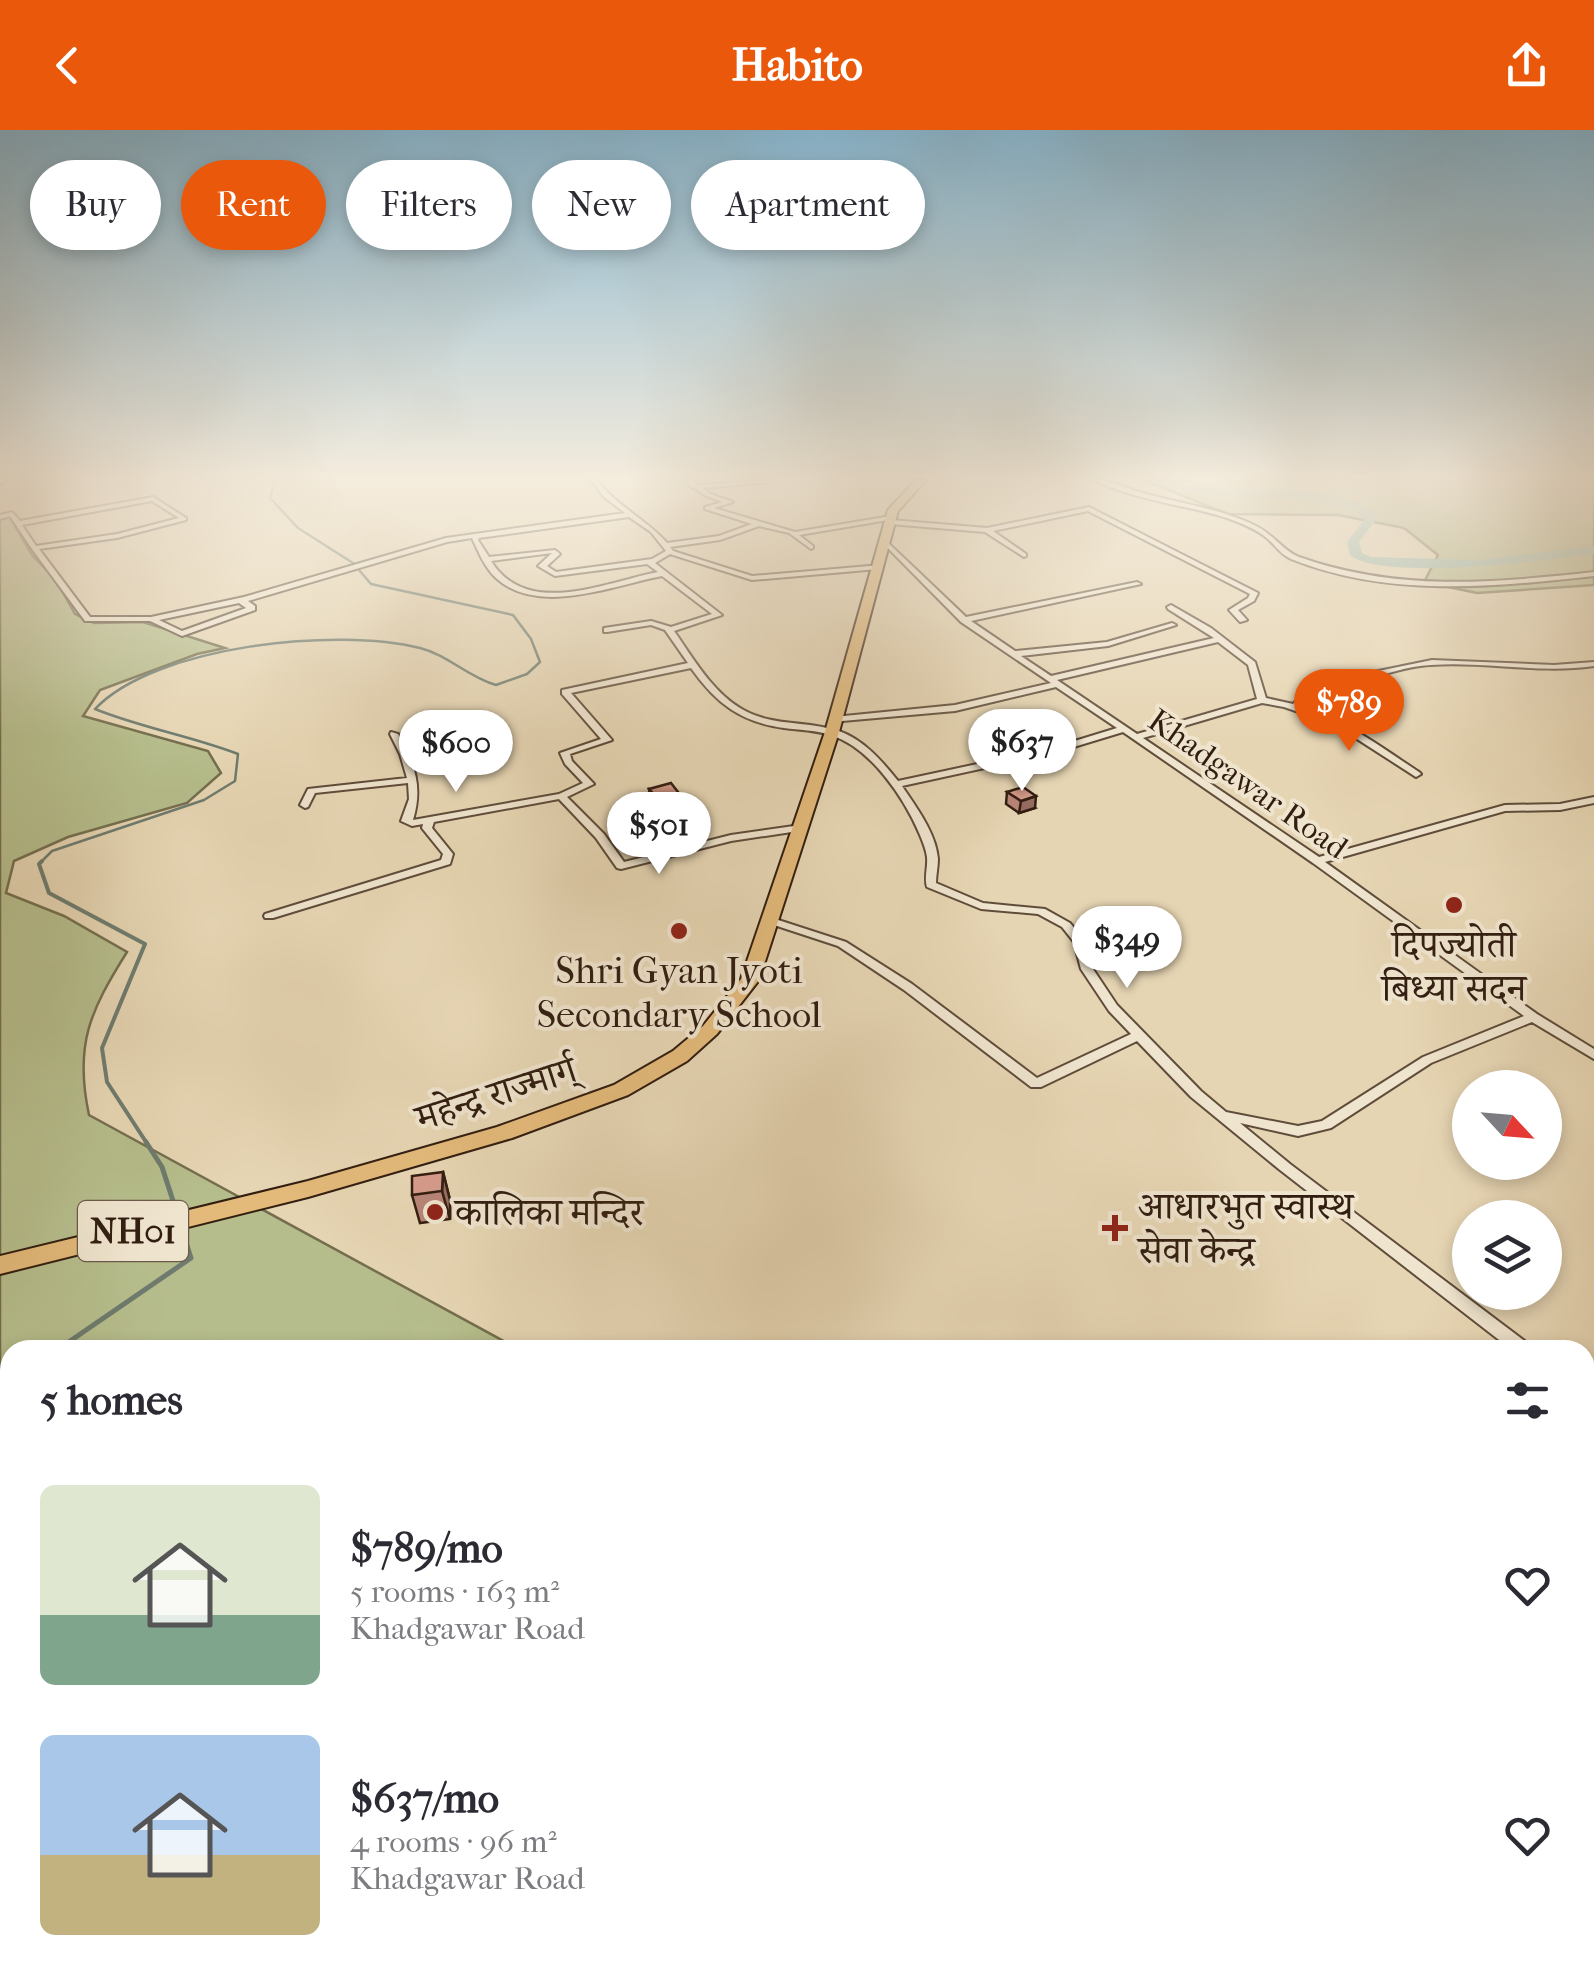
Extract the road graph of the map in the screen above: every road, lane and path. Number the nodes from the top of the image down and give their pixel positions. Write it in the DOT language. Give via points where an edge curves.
graph roads {
  1 [pos="48,566"];
  2 [pos="360,566"];
  3 [pos="494,566"];
  4 [pos="543,566"];
  5 [pos="612,566"];
  6 [pos="655,566"];
  7 [pos="718,566"];
  8 [pos="910,566"];
  9 [pos="1202,566"];
  10 [pos="1325,566"];
  11 [pos="878,567"];
  12 [pos="660,574"];
  13 [pos="1594,574"];
  14 [pos="1137,584"];
  15 [pos="245,599"];
  16 [pos="1171,607"];
  17 [pos="151,620"];
  18 [pos="964,620"];
  19 [pos="1244,620"];
  20 [pos="1172,625"];
  21 [pos="669,628"];
  22 [pos="607,630"];
  23 [pos="1220,639"];
  24 [pos="1013,654"];
  25 [pos="1594,664"];
  26 [pos="691,665"];
  27 [pos="1053,682"];
  28 [pos="1262,700"];
  29 [pos="1297,704"];
  30 [pos="833,726"];
  31 [pos="1124,728"];
  32 [pos="394,734"];
  33 [pos="1138,737"];
  34 [pos="1416,774"];
  35 [pos="412,780"];
  36 [pos="898,784"];
  37 [pos="562,796"];
  38 [pos="1594,800"];
  39 [pos="305,805"];
  40 [pos="429,821"];
  41 [pos="800,828"];
  42 [pos="1318,862"];
  43 [pos="269,916"];
  44 [pos="772,921"];
  45 [pos="1533,1017"];
  46 [pos="1137,1036"];
  47 [pos="1594,1055"];
  48 [pos="1228,1116"];
  49 [pos="0,1265"];
  50 [pos="1511,1340"];
  1 -- 17 [label="street" via="88,619"];
  2 -- 15 [label="street"];
  3 -- 12 [label="street" via="502,580 553,597"];
  4 -- 5 [label="street" via="556,574"];
  6 -- 12 [label="street"];
  7 -- 11 [label="street" via="752,578"];
  8 -- 18 [label="street, Khadgawar Road"];
  9 -- 19 [label="street" via="1254,593 1233,610"];
  10 -- 13 [label="street" via="1407,586"];
  11 -- 30 [label="highway, महेन्द्र राज्मार्ग् / NH01"];
  12 -- 21 [label="street" via="718,615"];
  14 -- 18 [label="street"];
  15 -- 17 [label="street"];
  15 -- 17 [label="street" via="252,608 182,634"];
  16 -- 23 [label="street"];
  18 -- 24 [label="street, Khadgawar Road"];
  20 -- 24 [label="street" via="1108,644"];
  21 -- 22 [label="street" via="651,623"];
  21 -- 26 [label="street"];
  23 -- 27 [label="street"];
  23 -- 28 [label="street" via="1252,664"];
  24 -- 27 [label="street, Khadgawar Road"];
  25 -- 29 [label="street" via="1426,663 1324,682"];
  26 -- 30 [label="street" via="752,718 799,730"];
  26 -- 37 [label="street" via="565,692 607,740 565,753 590,784"];
  27 -- 30 [label="street" via="954,708"];
  27 -- 31 [label="street, Khadgawar Road"];
  28 -- 29 [label="street"];
  28 -- 33 [label="street"];
  29 -- 34 [label="street"];
  30 -- 36 [label="street"];
  30 -- 41 [label="highway, महेन्द्र राज्मार्ग् / NH01"];
  31 -- 33 [label="street, Khadgawar Road"];
  31 -- 36 [label="street"];
  32 -- 35 [label="street"];
  33 -- 42 [label="street, Khadgawar Road"];
  35 -- 39 [label="street" via="311,791"];
  35 -- 40 [label="street" via="406,821"];
  36 -- 46 [label="street" via="932,856 930,885 980,906 1041,912 1066,925 1087,969"];
  37 -- 40 [label="street"];
  37 -- 41 [label="street" via="621,866"];
  38 -- 42 [label="street" via="1505,808"];
  40 -- 43 [label="street" via="446,862"];
  41 -- 44 [label="highway, महेन्द्र राज्मार्ग् / NH01"];
  42 -- 45 [label="street, Khadgawar Road"];
  44 -- 46 [label="street" via="842,944 1036,1084"];
  44 -- 49 [label="highway, महेन्द्र राज्मार्ग् / NH01" via="733,1006 680,1056 589,1105 442,1153"];
  45 -- 47 [label="street, Khadgawar Road"];
  45 -- 48 [label="street" via="1428,1060 1311,1131"];
  46 -- 48 [label="street"];
  48 -- 50 [label="street"];
}
